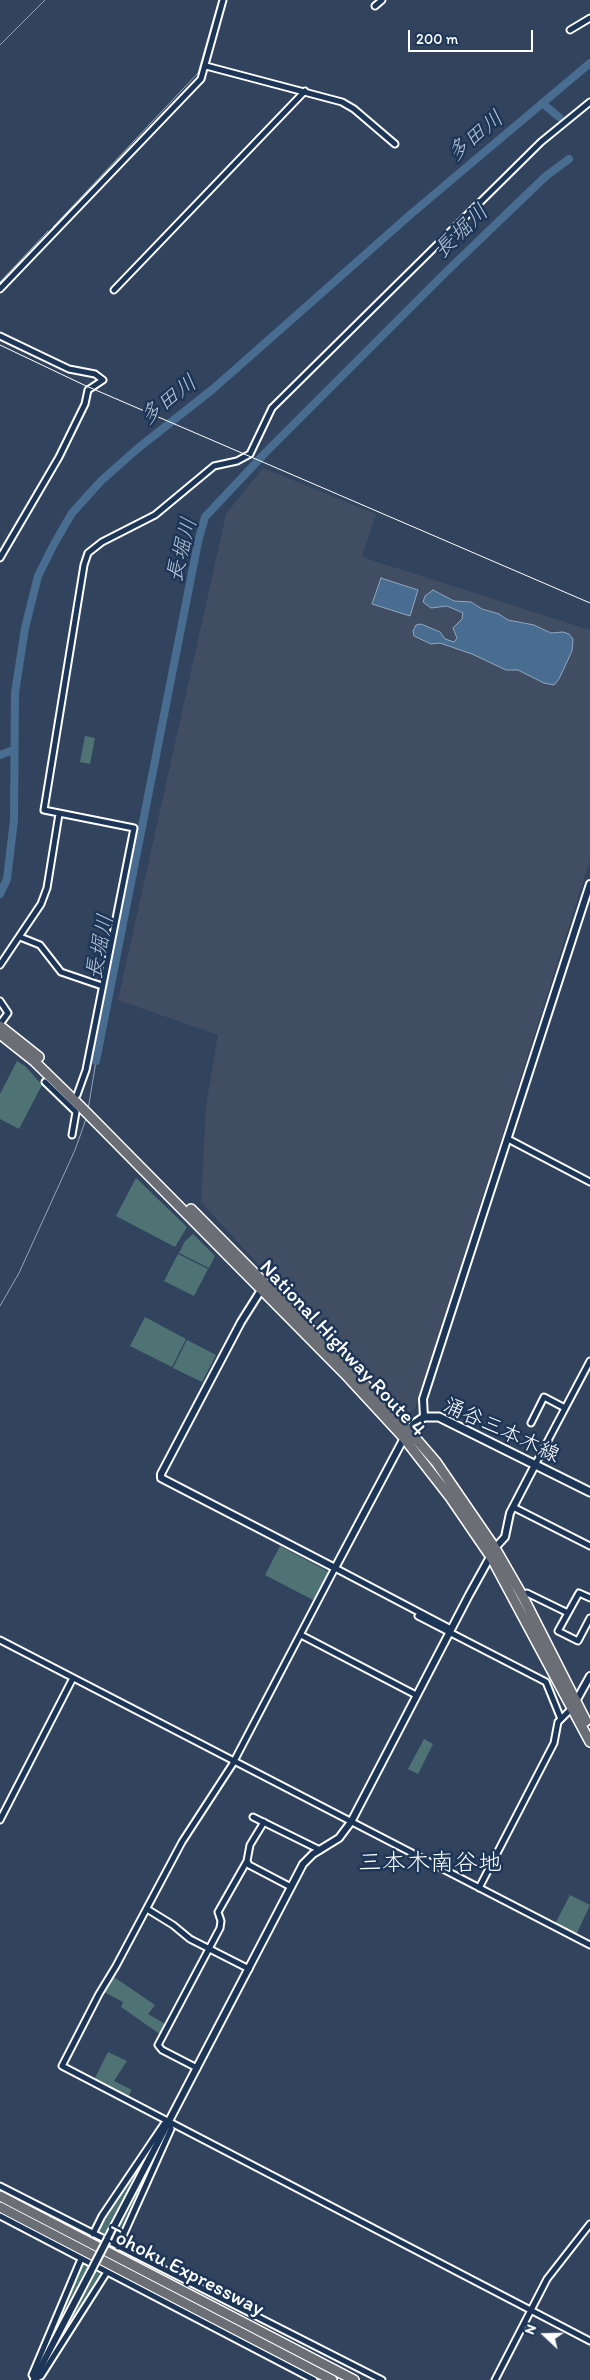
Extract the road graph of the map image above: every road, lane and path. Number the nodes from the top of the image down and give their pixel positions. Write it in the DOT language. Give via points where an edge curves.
graph roads {
  1 [pos="223,0"];
  2 [pos="382,0"];
  3 [pos="375,6"];
  4 [pos="590,18"];
  5 [pos="570,30"];
  6 [pos="206,66"];
  7 [pos="305,91"];
  8 [pos="590,102"];
  9 [pos="395,144"];
  10 [pos="0,289"];
  11 [pos="114,290"];
  12 [pos="0,336"];
  13 [pos="0,558"];
  14 [pos="58,814"];
  15 [pos="590,884"];
  16 [pos="20,937"];
  17 [pos="0,965"];
  18 [pos="102,986"];
  19 [pos="0,1001"];
  20 [pos="0,1025"];
  21 [pos="0,1034"];
  22 [pos="45,1082"];
  23 [pos="75,1100"];
  24 [pos="72,1135"];
  25 [pos="508,1139"];
  26 [pos="590,1182"];
  27 [pos="263,1286"];
  28 [pos="589,1363"];
  29 [pos="565,1408"];
  30 [pos="424,1417"];
  31 [pos="531,1423"];
  32 [pos="406,1434"];
  33 [pos="535,1465"];
  34 [pos="590,1492"];
  35 [pos="513,1507"];
  36 [pos="590,1546"];
  37 [pos="495,1548"];
  38 [pos="491,1557"];
  39 [pos="335,1568"];
  40 [pos="522,1595"];
  41 [pos="590,1598"];
  42 [pos="568,1612"];
  43 [pos="418,1616"];
  44 [pos="589,1622"];
  45 [pos="450,1631"];
  46 [pos="301,1635"];
  47 [pos="0,1640"];
  48 [pos="590,1676"];
  49 [pos="73,1678"];
  50 [pos="416,1695"];
  51 [pos="574,1705"];
  52 [pos="561,1719"];
  53 [pos="590,1730"];
  54 [pos="590,1742"];
  55 [pos="234,1762"];
  56 [pos="254,1817"];
  57 [pos="0,1820"];
  58 [pos="264,1822"];
  59 [pos="351,1822"];
  60 [pos="320,1850"];
  61 [pos="247,1861"];
  62 [pos="291,1887"];
  63 [pos="479,1888"];
  64 [pos="147,1909"];
  65 [pos="590,1945"];
  66 [pos="209,1948"];
  67 [pos="249,1969"];
  68 [pos="197,2068"];
  69 [pos="169,2122"];
  70 [pos="0,2186"];
  71 [pos="0,2196"];
  72 [pos="0,2207"];
  73 [pos="0,2216"];
  74 [pos="590,2224"];
  75 [pos="93,2234"];
  76 [pos="118,2246"];
  77 [pos="81,2259"];
  78 [pos="107,2272"];
  79 [pos="532,2310"];
  80 [pos="590,2341"];
  81 [pos="34,2380"];
  82 [pos="314,2380"];
  83 [pos="332,2380"];
  84 [pos="354,2380"];
  85 [pos="382,2380"];
  86 [pos="495,2380"];
  1 -- 6 [label="street"];
  2 -- 3 [label="street"];
  4 -- 5 [label="street"];
  6 -- 7 [label="street"];
  6 -- 10 [label="street" via="196,85"];
  7 -- 9 [label="street" via="348,104"];
  7 -- 11 [label="street"];
  8 -- 14 [label="street" via="542,142 272,408 250,454 214,466 155,515 102,542 88,553 44,810"];
  12 -- 13 [label="street" via="69,369 95,374 103,380 88,390 86,404 59,457"];
  14 -- 16 [label="street" via="47,888"];
  14 -- 18 [label="street" via="134,828"];
  15 -- 25 [label="street"];
  16 -- 17 [label="street"];
  16 -- 18 [label="street" via="40,945 61,972"];
  18 -- 23 [label="street" via="86,1070"];
  19 -- 20 [label="street" via="8,1012"];
  20 -- 23 [label="highway, National Highway Route 4" via="28,1048"];
  21 -- 23 [label="highway, National Highway Route 4"];
  22 -- 23 [label="street"];
  23 -- 24 [label="street"];
  23 -- 27 [label="highway, National Highway Route 4"];
  25 -- 26 [label="street"];
  25 -- 30 [label="street" via="423,1399"];
  27 -- 32 [label="highway, National Highway Route 4"];
  27 -- 39 [label="street" via="160,1476"];
  28 -- 29 [label="street"];
  29 -- 31 [label="street" via="544,1397"];
  29 -- 33 [label="street"];
  30 -- 32 [label="main road, 涌谷三本木線"];
  30 -- 33 [label="main road, 涌谷三本木線" via="444,1419"];
  32 -- 37 [label="highway, National Highway Route 4" via="452,1484"];
  32 -- 38 [label="highway, National Highway Route 4"];
  32 -- 39 [label="street"];
  33 -- 34 [label="main road, 涌谷三本木線"];
  33 -- 35 [label="street"];
  35 -- 36 [label="street"];
  35 -- 37 [label="street" via="507,1532"];
  37 -- 38 [label="street"];
  37 -- 40 [label="highway, National Highway Route 4"];
  38 -- 45 [label="street"];
  38 -- 51 [label="highway, National Highway Route 4"];
  39 -- 45 [label="street"];
  39 -- 46 [label="street"];
  40 -- 42 [label="street" via="527,1593"];
  40 -- 51 [label="highway, National Highway Route 4"];
  41 -- 42 [label="street" via="579,1593"];
  42 -- 44 [label="street" via="558,1631 578,1641"];
  43 -- 45 [label="street"];
  45 -- 50 [label="street"];
  45 -- 52 [label="street" via="546,1682"];
  46 -- 50 [label="street"];
  46 -- 55 [label="street"];
  47 -- 49 [label="street"];
  48 -- 51 [label="street"];
  49 -- 55 [label="street"];
  49 -- 57 [label="street"];
  50 -- 59 [label="street"];
  51 -- 52 [label="street"];
  51 -- 53 [label="highway, National Highway Route 4"];
  51 -- 54 [label="highway, National Highway Route 4"];
  52 -- 63 [label="street" via="554,1743"];
  55 -- 59 [label="street"];
  55 -- 64 [label="street" via="182,1842"];
  56 -- 58 [label="street"];
  58 -- 60 [label="street"];
  58 -- 61 [label="street" via="250,1845"];
  59 -- 60 [label="street" via="339,1838"];
  59 -- 63 [label="street"];
  60 -- 62 [label="street" via="303,1864"];
  61 -- 62 [label="street"];
  61 -- 66 [label="street" via="218,1912 221,1924"];
  62 -- 67 [label="street"];
  63 -- 65 [label="street"];
  64 -- 66 [label="street"];
  64 -- 69 [label="street" via="98,1994 62,2066"];
  66 -- 67 [label="street"];
  66 -- 68 [label="street" via="158,2045"];
  67 -- 68 [label="street"];
  68 -- 69 [label="street"];
  69 -- 75 [label="street" via="164,2124"];
  69 -- 76 [label="street" via="171,2129"];
  69 -- 79 [label="street"];
  69 -- 81 [label="street, bridge"];
  70 -- 75 [label="street"];
  71 -- 84 [label="highway, Tohoku Expressway"];
  72 -- 83 [label="highway, Tohoku Expressway"];
  73 -- 77 [label="street"];
  74 -- 79 [label="street" via="547,2279"];
  75 -- 76 [label="street"];
  76 -- 85 [label="street"];
  77 -- 78 [label="street"];
  77 -- 81 [label="street" via="32,2375"];
  78 -- 81 [label="street" via="41,2376"];
  78 -- 82 [label="street"];
  79 -- 80 [label="street"];
  79 -- 86 [label="street"];
}
